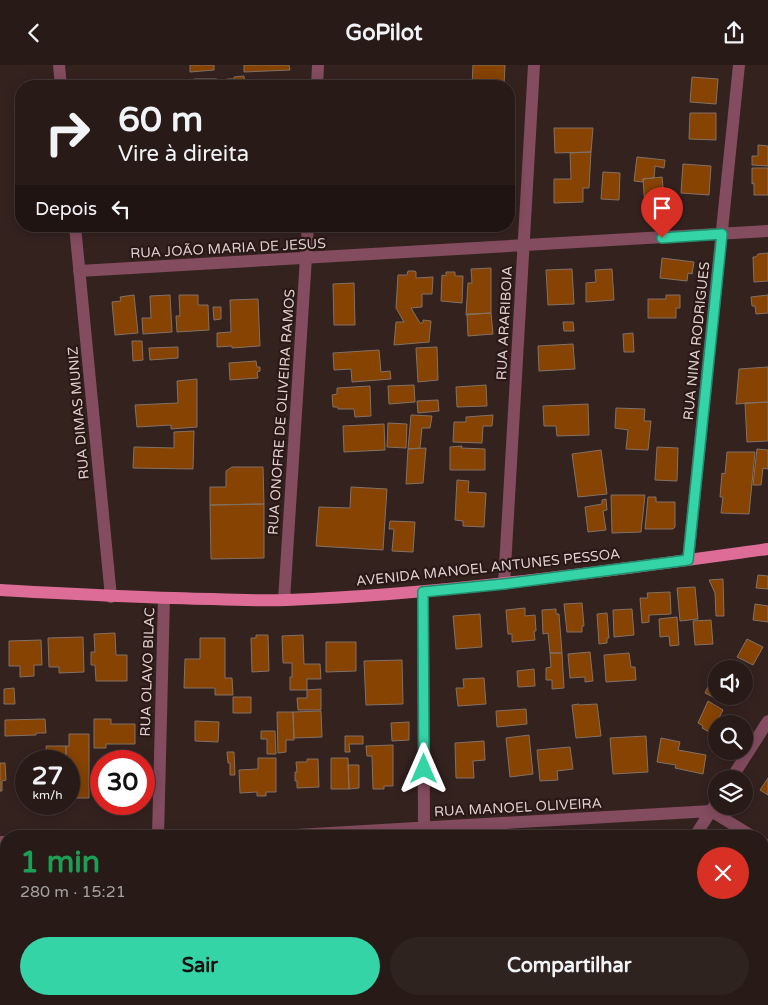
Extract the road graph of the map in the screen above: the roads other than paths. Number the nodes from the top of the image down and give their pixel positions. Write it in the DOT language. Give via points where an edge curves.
graph roads {
  1 [pos="59,65"];
  2 [pos="318,65"];
  3 [pos="534,65"];
  4 [pos="739,65"];
  5 [pos="60,80"];
  6 [pos="317,80"];
  7 [pos="768,231"];
  8 [pos="76,232"];
  9 [pos="308,232"];
  10 [pos="722,234"];
  11 [pos="524,246"];
  12 [pos="306,259"];
  13 [pos="79,271"];
  14 [pos="768,549"];
  15 [pos="688,560"];
  16 [pos="504,584"];
  17 [pos="0,590"];
  18 [pos="423,592"];
  19 [pos="110,597"];
  20 [pos="164,598"];
  21 [pos="284,600"];
  22 [pos="768,721"];
  23 [pos="738,770"];
  24 [pos="708,808"];
  25 [pos="709,815"];
  26 [pos="724,815"];
  27 [pos="158,830"];
  28 [pos="421,830"];
  29 [pos="444,830"];
  30 [pos="699,830"];
  31 [pos="744,830"];
  1 -- 5 [label="street"];
  2 -- 6 [label="street"];
  3 -- 11 [label="street, RUA ARARIBOIA"];
  4 -- 10 [label="street, RUA NINA RODRIGUES"];
  7 -- 10 [label="street, RUA JOÃO MARIA DE JESUS"];
  8 -- 13 [label="street, RUA DIMAS MUNIZ"];
  9 -- 12 [label="street, RUA ONOFRE DE OLIVEIRA RAMOS"];
  10 -- 11 [label="street, RUA JOÃO MARIA DE JESUS"];
  10 -- 15 [label="street, RUA NINA RODRIGUES"];
  11 -- 12 [label="street, RUA JOÃO MARIA DE JESUS"];
  11 -- 16 [label="street, RUA ARARIBOIA"];
  12 -- 13 [label="street, RUA JOÃO MARIA DE JESUS"];
  12 -- 21 [label="street, RUA ONOFRE DE OLIVEIRA RAMOS"];
  13 -- 19 [label="street, RUA DIMAS MUNIZ"];
  14 -- 15 [label="main road, AVENIDA MANOEL ANTUNES PESSOA"];
  15 -- 16 [label="main road, AVENIDA MANOEL ANTUNES PESSOA"];
  16 -- 18 [label="main road, AVENIDA MANOEL ANTUNES PESSOA"];
  17 -- 19 [label="main road, AVENIDA MANOEL ANTUNES PESSOA"];
  18 -- 21 [label="main road, AVENIDA MANOEL ANTUNES PESSOA"];
  18 -- 28 [label="street"];
  19 -- 20 [label="main road, AVENIDA MANOEL ANTUNES PESSOA"];
  20 -- 21 [label="main road, AVENIDA MANOEL ANTUNES PESSOA"];
  20 -- 27 [label="street, RUA OLAVO BILAC"];
  22 -- 23 [label="street"];
  24 -- 29 [label="street, RUA MANOEL OLIVEIRA"];
  25 -- 30 [label="street"];
  26 -- 31 [label="street"];
}
